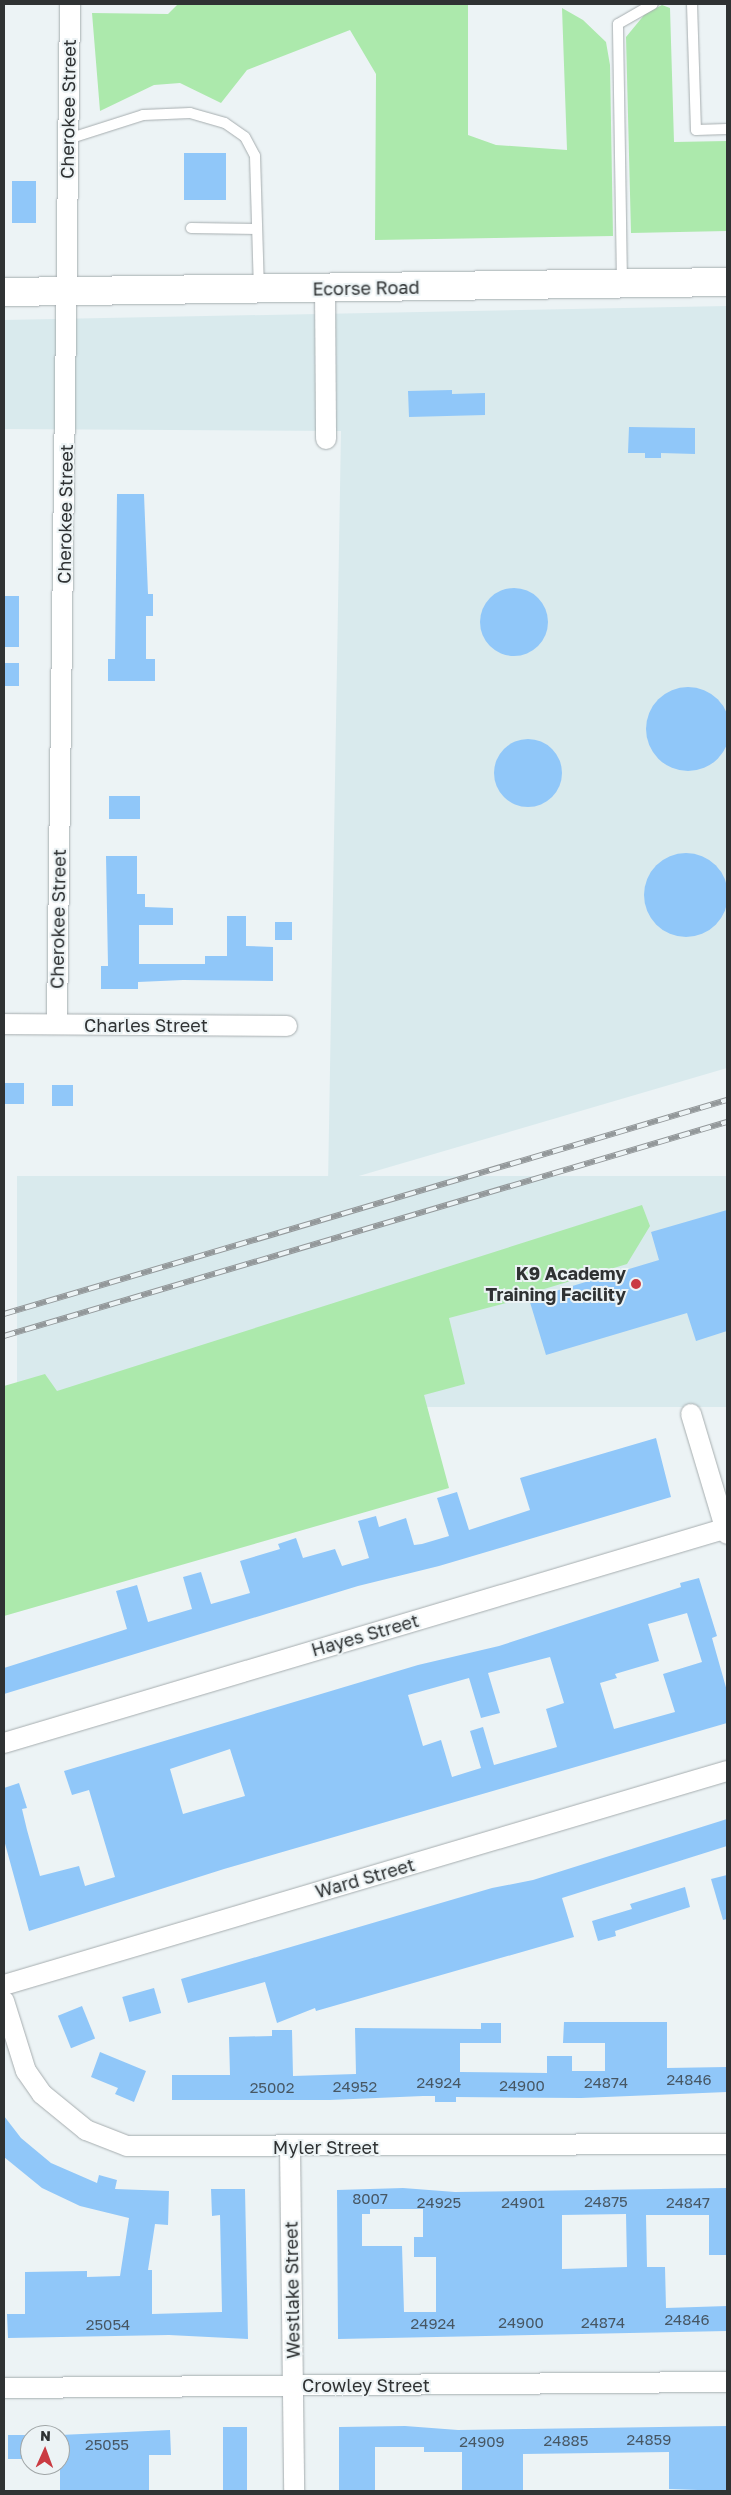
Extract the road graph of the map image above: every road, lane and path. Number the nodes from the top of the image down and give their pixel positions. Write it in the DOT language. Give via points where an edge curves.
graph roads {
  1 [pos="70,4"];
  2 [pos="653,4"];
  3 [pos="692,4"];
  4 [pos="727,129"];
  5 [pos="68,139"];
  6 [pos="191,228"];
  7 [pos="257,228"];
  8 [pos="727,282"];
  9 [pos="622,284"];
  10 [pos="324,288"];
  11 [pos="259,289"];
  12 [pos="4,292"];
  13 [pos="68,292"];
  14 [pos="326,439"];
  15 [pos="4,1024"];
  16 [pos="57,1024"];
  17 [pos="288,1026"];
  18 [pos="691,1414"];
  19 [pos="727,1530"];
  20 [pos="4,1743"];
  21 [pos="727,1771"];
  22 [pos="4,1985"];
  23 [pos="4,2001"];
  24 [pos="727,2144"];
  25 [pos="290,2148"];
  26 [pos="727,2382"];
  27 [pos="293,2386"];
  28 [pos="4,2388"];
  29 [pos="294,2491"];
  1 -- 5 [label="street, Cherokee Street"];
  2 -- 9 [label="lane" via="618,24"];
  3 -- 4 [label="lane" via="696,130"];
  5 -- 7 [label="lane" via="142,115 190,113 225,123 245,137 255,156"];
  5 -- 13 [label="street, Cherokee Street"];
  6 -- 7 [label="lane"];
  7 -- 11 [label="lane"];
  8 -- 9 [label="main road, Ecorse Road"];
  9 -- 10 [label="main road, Ecorse Road"];
  10 -- 11 [label="main road, Ecorse Road"];
  10 -- 14 [label="street"];
  11 -- 13 [label="main road, Ecorse Road"];
  12 -- 13 [label="main road, Ecorse Road"];
  13 -- 16 [label="street, Cherokee Street"];
  15 -- 16 [label="street, Charles Street"];
  16 -- 17 [label="street, Charles Street"];
  18 -- 19 [label="street"];
  19 -- 20 [label="street, Hayes Street"];
  21 -- 22 [label="street, Ward Street"];
  23 -- 25 [label="street, Myler Street" via="26,2071 58,2111 86,2130 113,2142 142,2148"];
  24 -- 25 [label="street, Myler Street"];
  25 -- 27 [label="street, Westlake Street"];
  26 -- 27 [label="street, Crowley Street"];
  27 -- 28 [label="street, Crowley Street"];
  27 -- 29 [label="street, Westlake Street"];
}
